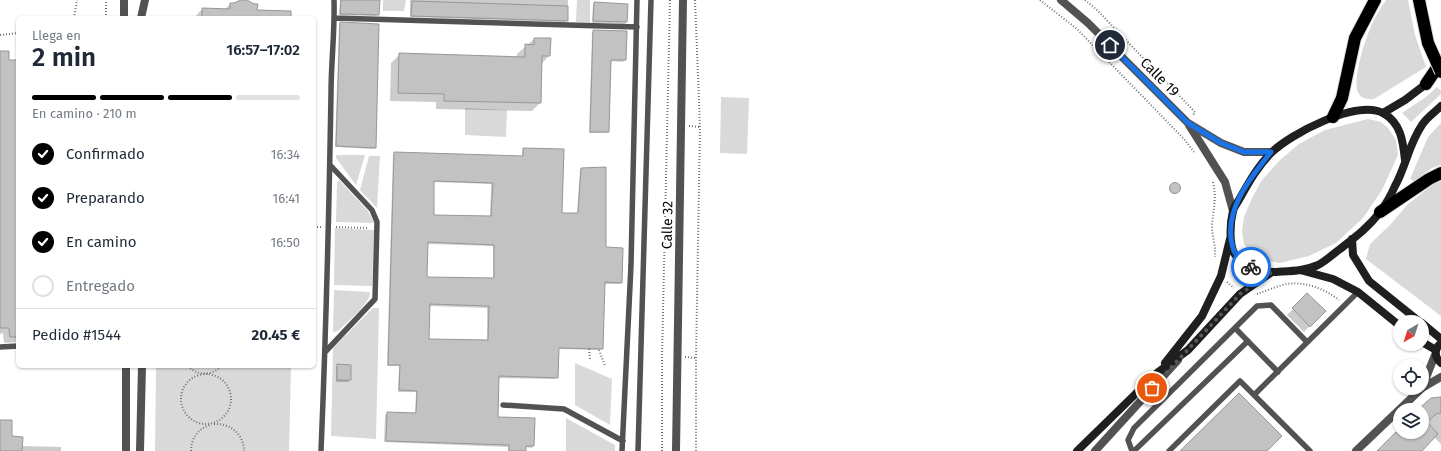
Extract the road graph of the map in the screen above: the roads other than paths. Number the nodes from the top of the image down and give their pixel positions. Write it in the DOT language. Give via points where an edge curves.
graph roads {
  1 [pos="124,0"];
  2 [pos="145,0"];
  3 [pos="334,0"];
  4 [pos="637,0"];
  5 [pos="651,0"];
  6 [pos="683,0"];
  7 [pos="1061,0"];
  8 [pos="1375,0"];
  9 [pos="1419,0"];
  10 [pos="124,16"];
  11 [pos="141,16"];
  12 [pos="334,18"];
  13 [pos="637,27"];
  14 [pos="1441,62"];
  15 [pos="1441,71"];
  16 [pos="1426,84"];
  17 [pos="1441,106"];
  18 [pos="1383,113"];
  19 [pos="1333,117"];
  20 [pos="1188,123"];
  21 [pos="1271,152"];
  22 [pos="1405,160"];
  23 [pos="330,166"];
  24 [pos="1441,173"];
  25 [pos="1233,211"];
  26 [pos="1380,212"];
  27 [pos="1230,239"];
  28 [pos="1352,239"];
  29 [pos="1299,270"];
  30 [pos="1272,272"];
  31 [pos="1358,292"];
  32 [pos="1411,315"];
  33 [pos="1393,320"];
  34 [pos="1236,329"];
  35 [pos="1429,329"];
  36 [pos="1441,339"];
  37 [pos="1248,341"];
  38 [pos="1308,342"];
  39 [pos="1441,343"];
  40 [pos="16,346"];
  41 [pos="0,347"];
  42 [pos="1429,347"];
  43 [pos="1188,350"];
  44 [pos="326,351"];
  45 [pos="1435,352"];
  46 [pos="1441,362"];
  47 [pos="126,368"];
  48 [pos="142,368"];
  49 [pos="1429,369"];
  50 [pos="1278,372"];
  51 [pos="1157,373"];
  52 [pos="1441,377"];
  53 [pos="1429,384"];
  54 [pos="1254,395"];
  55 [pos="1415,395"];
  56 [pos="503,405"];
  57 [pos="623,441"];
  58 [pos="126,451"];
  59 [pos="140,451"];
  60 [pos="321,451"];
  61 [pos="622,451"];
  62 [pos="638,451"];
  63 [pos="676,451"];
  64 [pos="1077,451"];
  65 [pos="1096,451"];
  66 [pos="1133,451"];
  67 [pos="1169,451"];
  68 [pos="1310,451"];
  69 [pos="1356,451"];
  1 -- 10 [label="street"];
  2 -- 11 [label="street"];
  3 -- 12 [label="lane"];
  4 -- 13 [label="lane"];
  5 -- 62 [label="lane"];
  6 -- 63 [label="street, Calle 32"];
  7 -- 20 [label="street, Calle 19" via="1088,23"];
  8 -- 19 [label="highway" via="1355,38 1342,98"];
  9 -- 15 [label="highway, bridge" via="1428,43"];
  12 -- 13 [label="lane"];
  12 -- 23 [label="lane"];
  13 -- 57 [label="lane"];
  14 -- 16 [label="highway"];
  15 -- 16 [label="street"];
  16 -- 18 [label="street"];
  17 -- 22 [label="street" via="1422,124"];
  18 -- 19 [label="street" via="1364,109"];
  18 -- 22 [label="street" via="1396,124 1403,138"];
  19 -- 21 [label="street" via="1298,133"];
  20 -- 21 [label="street, Calle 19" via="1221,143 1244,152"];
  20 -- 25 [label="street, Calle 19" via="1225,182"];
  21 -- 25 [label="street" via="1253,174"];
  22 -- 26 [label="street" via="1396,185"];
  23 -- 44 [label="lane"];
  23 -- 44 [label="lane" via="372,210 377,228 375,299"];
  24 -- 26 [label="highway" via="1429,178"];
  25 -- 27 [label="street"];
  26 -- 28 [label="street"];
  27 -- 30 [label="street" via="1235,253 1245,265"];
  27 -- 51 [label="street" via="1221,276 1202,316"];
  28 -- 29 [label="street" via="1318,265"];
  28 -- 32 [label="street" via="1353,255 1369,281"];
  29 -- 30 [label="street"];
  29 -- 31 [label="street" via="1333,279"];
  30 -- 43 [label="street" via="1240,294"];
  31 -- 33 [label="street"];
  31 -- 38 [label="lane"];
  34 -- 37 [label="lane"];
  34 -- 38 [label="lane" via="1257,306 1272,305"];
  34 -- 66 [label="lane" via="1134,428 1128,440"];
  35 -- 36 [label="street"];
  37 -- 50 [label="lane"];
  37 -- 66 [label="lane"];
  38 -- 50 [label="lane"];
  39 -- 45 [label="street"];
  40 -- 41 [label="lane"];
  42 -- 45 [label="street"];
  43 -- 51 [label="street"];
  43 -- 65 [label="street"];
  44 -- 60 [label="lane"];
  45 -- 46 [label="street" via="1436,358"];
  45 -- 49 [label="street"];
  47 -- 58 [label="street"];
  48 -- 59 [label="street"];
  50 -- 54 [label="lane"];
  51 -- 64 [label="street"];
  52 -- 53 [label="street"];
  54 -- 67 [label="lane" via="1240,381"];
  54 -- 68 [label="lane"];
  55 -- 69 [label="street"];
  56 -- 57 [label="lane" via="564,409"];
  57 -- 61 [label="lane"];
}
